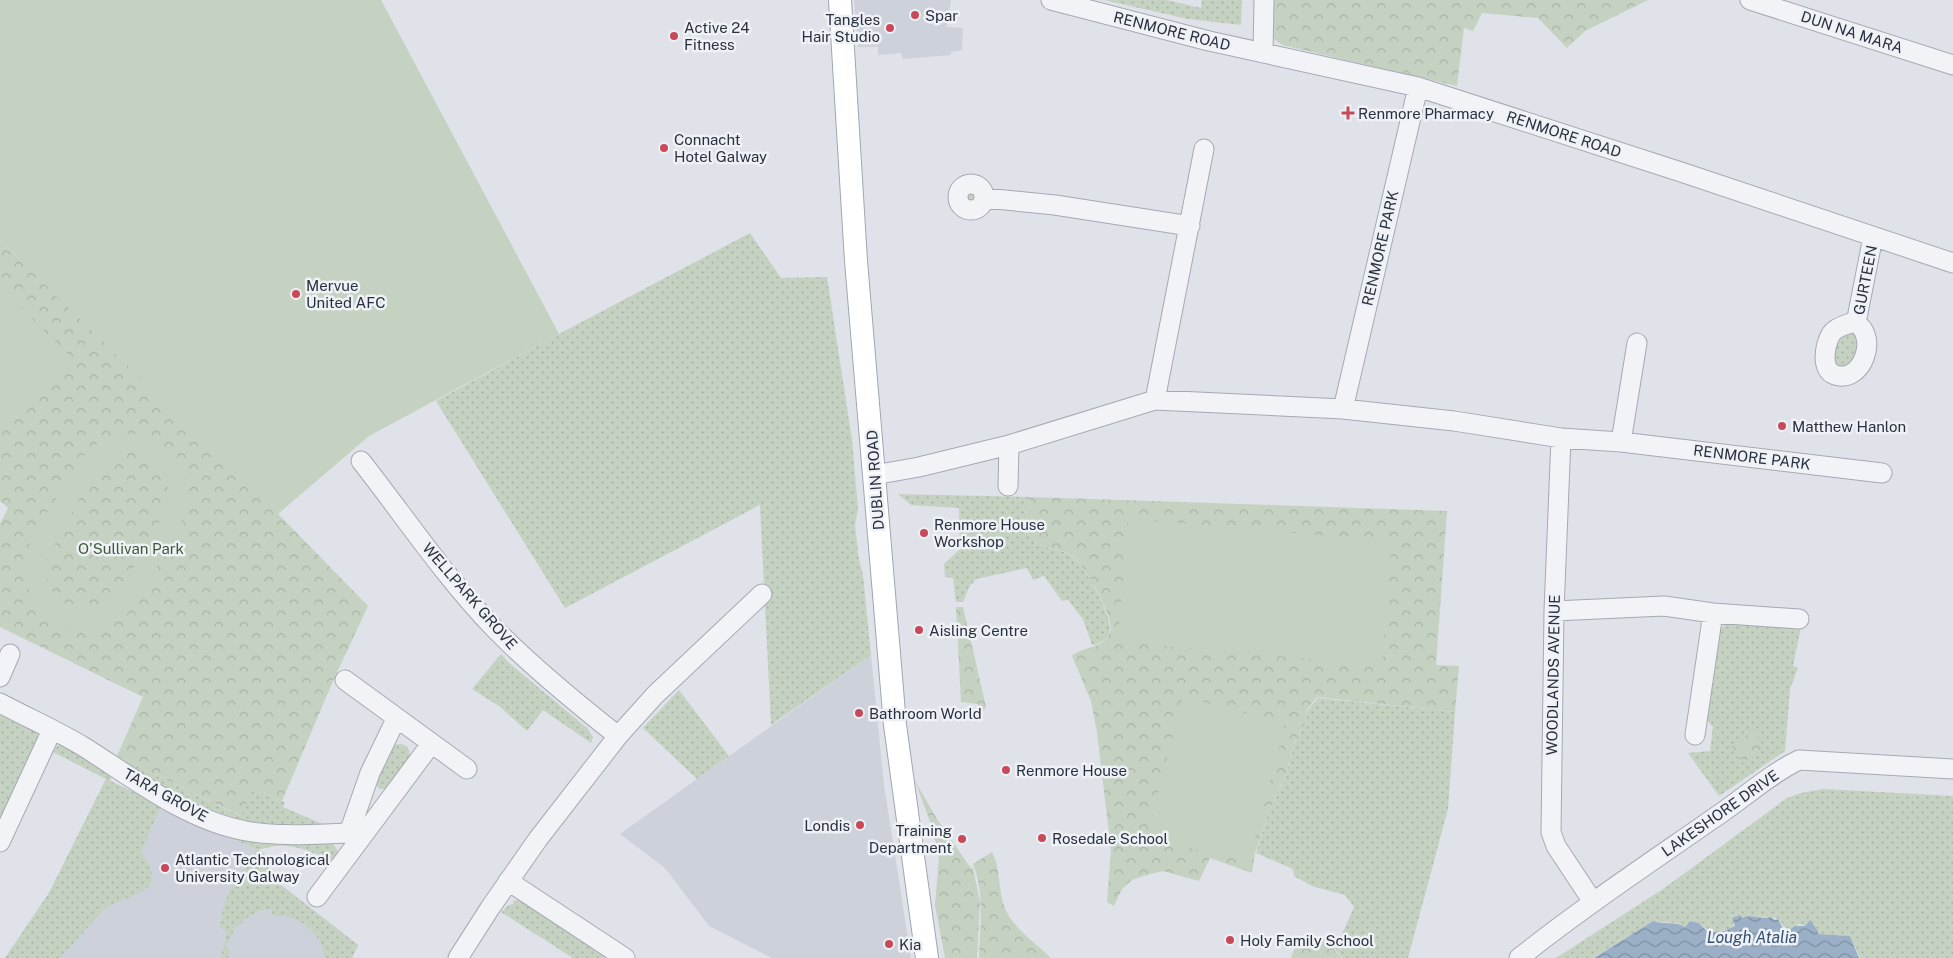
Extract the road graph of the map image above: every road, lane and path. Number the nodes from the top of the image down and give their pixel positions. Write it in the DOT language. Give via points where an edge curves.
graph roads {
  1 [pos="840,0"];
  2 [pos="1051,0"];
  3 [pos="1264,0"];
  4 [pos="1750,0"];
  5 [pos="1262,53"];
  6 [pos="1953,65"];
  7 [pos="1418,87"];
  8 [pos="1204,149"];
  9 [pos="985,198"];
  10 [pos="1190,226"];
  11 [pos="1873,237"];
  12 [pos="1953,263"];
  13 [pos="1856,323"];
  14 [pos="1637,343"];
  15 [pos="1154,400"];
  16 [pos="1343,409"];
  17 [pos="1561,438"];
  18 [pos="1621,442"];
  19 [pos="1009,445"];
  20 [pos="361,462"];
  21 [pos="1882,472"];
  22 [pos="874,475"];
  23 [pos="1008,486"];
  24 [pos="762,594"];
  25 [pos="1554,611"];
  26 [pos="1712,613"];
  27 [pos="1799,619"];
  28 [pos="10,654"];
  29 [pos="0,677"];
  30 [pos="345,680"];
  31 [pos="0,703"];
  32 [pos="396,719"];
  33 [pos="52,730"];
  34 [pos="1695,735"];
  35 [pos="618,736"];
  36 [pos="432,744"];
  37 [pos="467,769"];
  38 [pos="1953,769"];
  39 [pos="355,837"];
  40 [pos="0,842"];
  41 [pos="508,881"];
  42 [pos="318,898"];
  43 [pos="1593,902"];
  44 [pos="458,958"];
  45 [pos="625,958"];
  46 [pos="927,958"];
  47 [pos="1518,958"];
  1 -- 22 [label="main road, DUBLIN ROAD" via="856,261"];
  2 -- 5 [label="street, RENMORE ROAD"];
  3 -- 5 [label="street"];
  4 -- 6 [label="street, DUN NA MARA"];
  5 -- 7 [label="street, RENMORE ROAD"];
  7 -- 11 [label="street, RENMORE ROAD"];
  7 -- 16 [label="street, RENMORE PARK"];
  8 -- 10 [label="street"];
  9 -- 10 [label="street" via="1055,205"];
  10 -- 15 [label="street"];
  11 -- 12 [label="street, RENMORE ROAD"];
  11 -- 13 [label="street, GURTEEN"];
  14 -- 18 [label="street"];
  15 -- 16 [label="street, RENMORE PARK"];
  15 -- 19 [label="street, RENMORE PARK"];
  16 -- 17 [label="street, RENMORE PARK" via="1454,421"];
  17 -- 18 [label="street, RENMORE PARK"];
  17 -- 25 [label="street, WOODLANDS AVENUE"];
  18 -- 21 [label="street, RENMORE PARK"];
  19 -- 22 [label="street, RENMORE PARK"];
  19 -- 23 [label="street"];
  20 -- 35 [label="street, WELLPARK GROVE" via="493,627 520,654"];
  22 -- 46 [label="main road, DUBLIN ROAD" via="898,760"];
  24 -- 35 [label="street" via="655,695"];
  25 -- 26 [label="street" via="1664,606"];
  25 -- 43 [label="street, WOODLANDS AVENUE" via="1552,832 1556,846"];
  26 -- 27 [label="street"];
  26 -- 34 [label="street"];
  28 -- 29 [label="street"];
  30 -- 32 [label="street"];
  31 -- 33 [label="street, TARA GROVE"];
  32 -- 36 [label="street"];
  32 -- 39 [label="street" via="370,773"];
  33 -- 39 [label="street, TARA GROVE" via="183,808 232,828 263,833"];
  33 -- 40 [label="street"];
  35 -- 41 [label="street"];
  36 -- 37 [label="street"];
  36 -- 39 [label="street"];
  38 -- 43 [label="street, LAKESHORE DRIVE" via="1799,760 1780,769"];
  39 -- 42 [label="street"];
  41 -- 44 [label="street"];
  41 -- 45 [label="street"];
  43 -- 47 [label="street, LAKESHORE DRIVE"];
}
